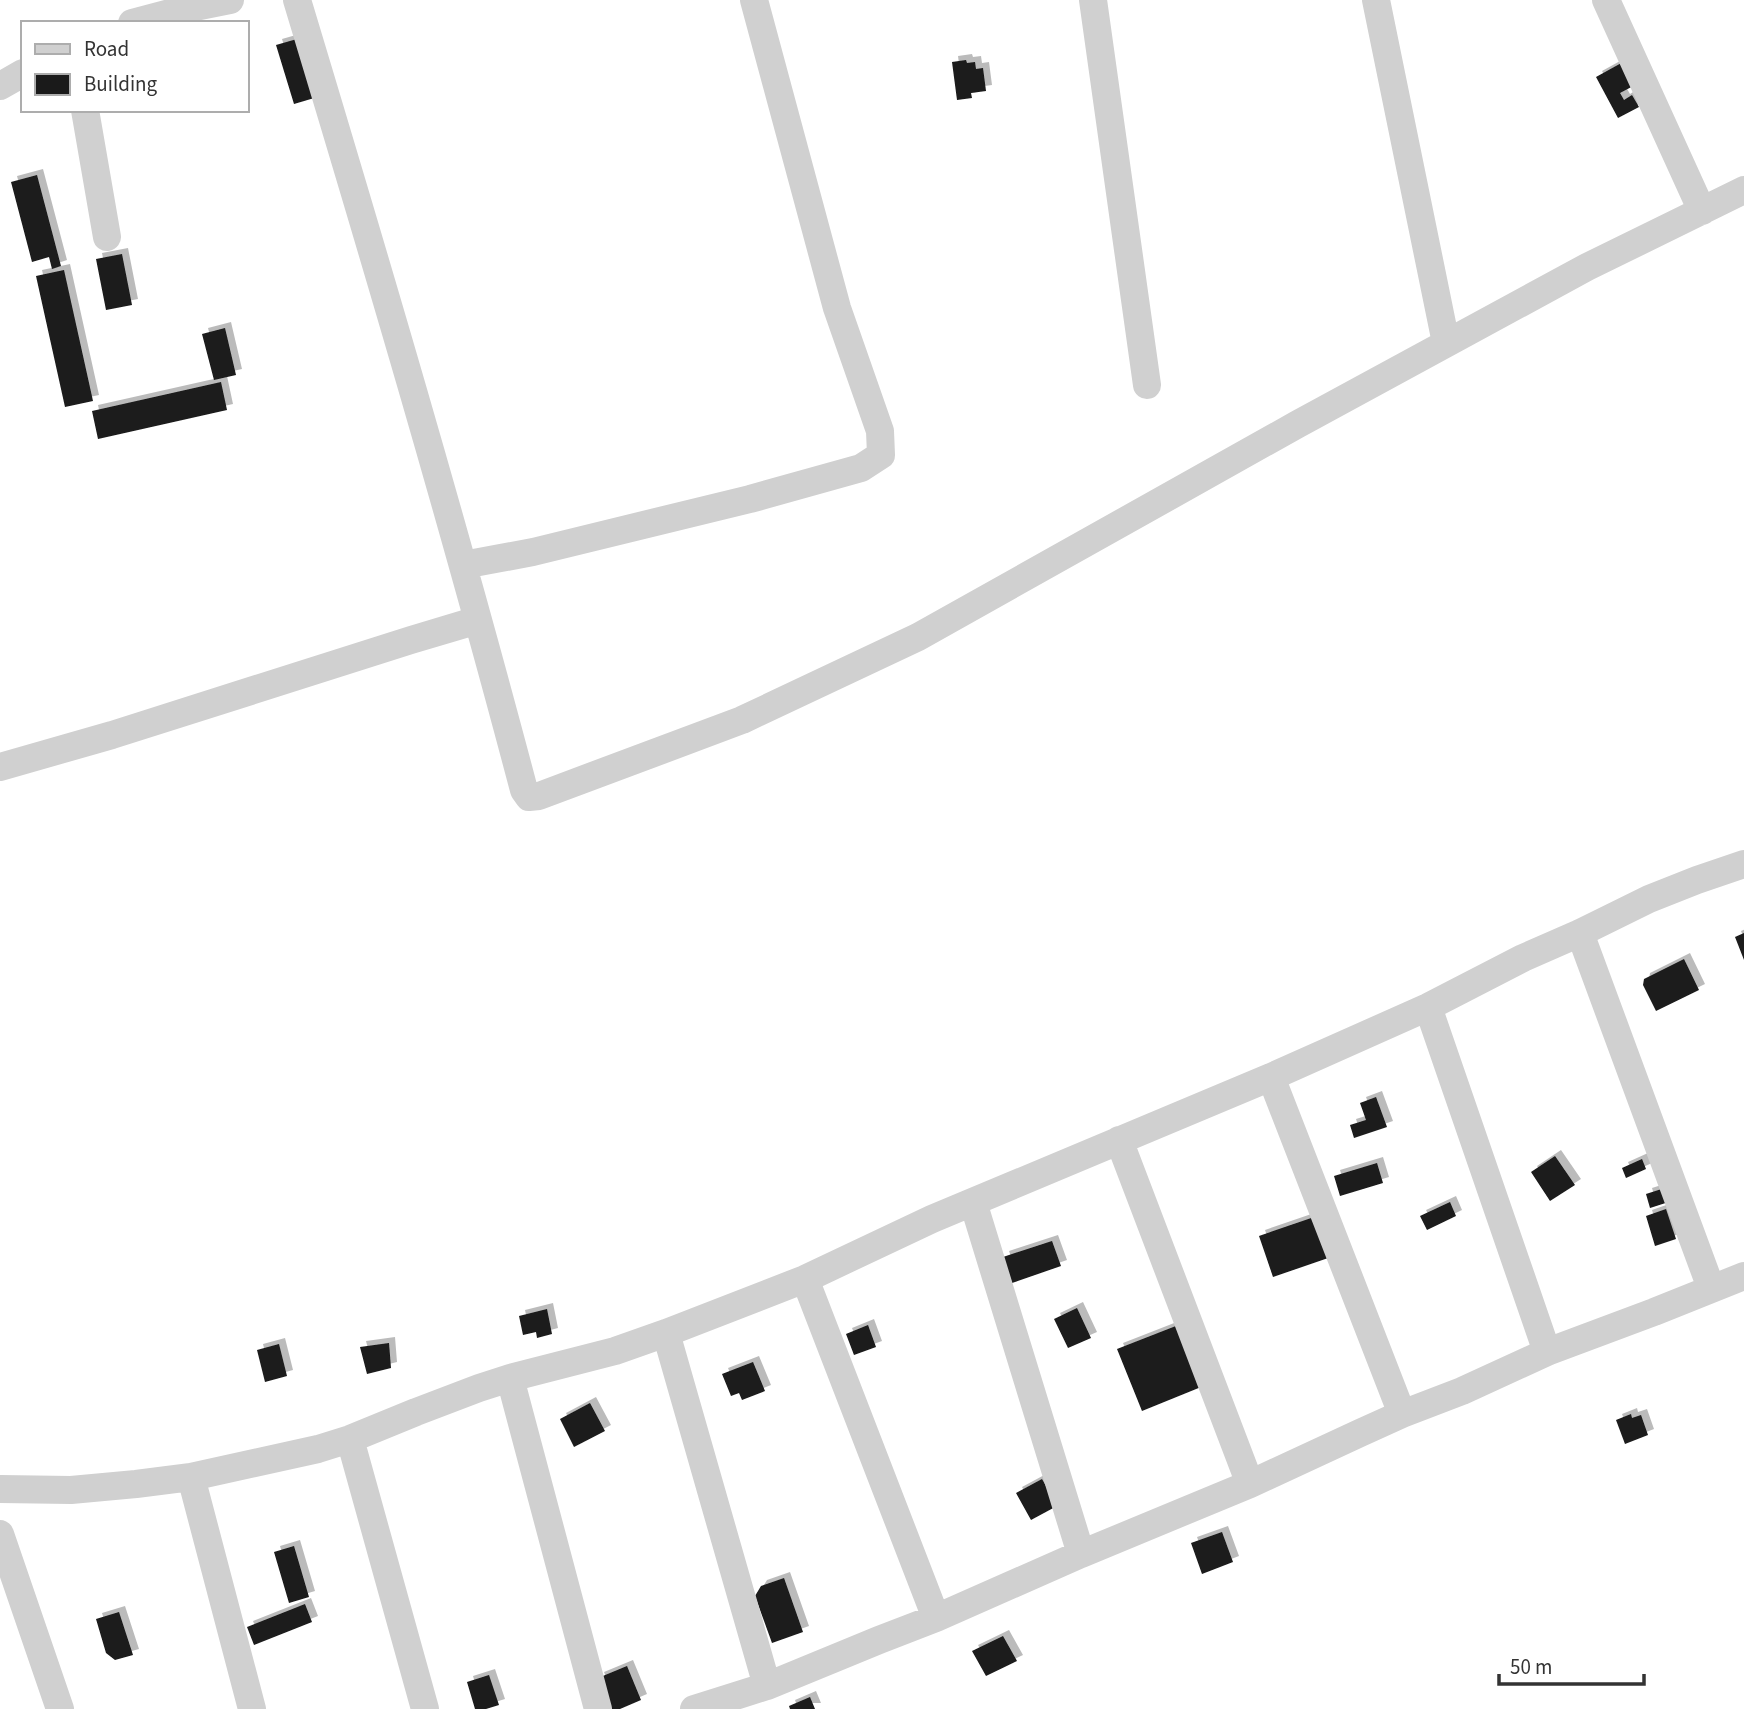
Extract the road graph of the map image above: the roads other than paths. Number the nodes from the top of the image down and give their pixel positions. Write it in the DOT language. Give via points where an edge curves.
graph roads {
  1 [pos="230,0"];
  2 [pos="297,0"];
  3 [pos="754,0"];
  4 [pos="1093,0"];
  5 [pos="1376,0"];
  6 [pos="1606,0"];
  7 [pos="140,21"];
  8 [pos="21,74"];
  9 [pos="0,86"];
  10 [pos="85,112"];
  11 [pos="1744,190"];
  12 [pos="1702,211"];
  13 [pos="107,237"];
  14 [pos="1446,344"];
  15 [pos="1147,385"];
  16 [pos="463,565"];
  17 [pos="478,620"];
  18 [pos="0,767"];
  19 [pos="1744,864"];
  20 [pos="1580,933"];
  21 [pos="1428,1007"];
  22 [pos="1271,1077"];
  23 [pos="1119,1140"];
  24 [pos="973,1202"];
  25 [pos="1744,1276"];
  26 [pos="805,1279"];
  27 [pos="1711,1288"];
  28 [pos="666,1333"];
  29 [pos="1547,1352"];
  30 [pos="510,1378"];
  31 [pos="1402,1414"];
  32 [pos="351,1439"];
  33 [pos="191,1477"];
  34 [pos="1250,1484"];
  35 [pos="0,1489"];
  36 [pos="0,1534"];
  37 [pos="1081,1554"];
  38 [pos="936,1618"];
  39 [pos="767,1686"];
  40 [pos="60,1709"];
  41 [pos="252,1709"];
  42 [pos="425,1709"];
  43 [pos="598,1709"];
  44 [pos="694,1709"];
  1 -- 7 [label="street"];
  2 -- 16 [label="street"];
  3 -- 16 [label="street" via="837,307 880,431 881,456 861,468 750,499"];
  4 -- 15 [label="street"];
  5 -- 14 [label="street"];
  6 -- 12 [label="street"];
  8 -- 9 [label="street"];
  10 -- 13 [label="street"];
  11 -- 12 [label="street"];
  12 -- 14 [label="street"];
  14 -- 17 [label="street" via="918,637 742,720 539,796 529,797 524,790"];
  16 -- 17 [label="street"];
  17 -- 18 [label="street"];
  19 -- 20 [label="street"];
  20 -- 21 [label="street"];
  20 -- 27 [label="street"];
  21 -- 22 [label="street"];
  21 -- 29 [label="street"];
  22 -- 23 [label="street"];
  22 -- 31 [label="street"];
  23 -- 24 [label="street"];
  23 -- 34 [label="street"];
  24 -- 26 [label="street"];
  24 -- 37 [label="street"];
  25 -- 27 [label="street"];
  26 -- 28 [label="street"];
  26 -- 38 [label="street"];
  27 -- 29 [label="street"];
  28 -- 30 [label="street"];
  28 -- 39 [label="street"];
  29 -- 31 [label="street"];
  30 -- 32 [label="street"];
  30 -- 43 [label="street"];
  31 -- 34 [label="street"];
  32 -- 33 [label="street"];
  32 -- 42 [label="street"];
  33 -- 35 [label="street" via="71,1490"];
  33 -- 41 [label="street"];
  34 -- 37 [label="street"];
  36 -- 40 [label="street"];
  37 -- 38 [label="street"];
  38 -- 39 [label="street"];
  39 -- 44 [label="street"];
}
